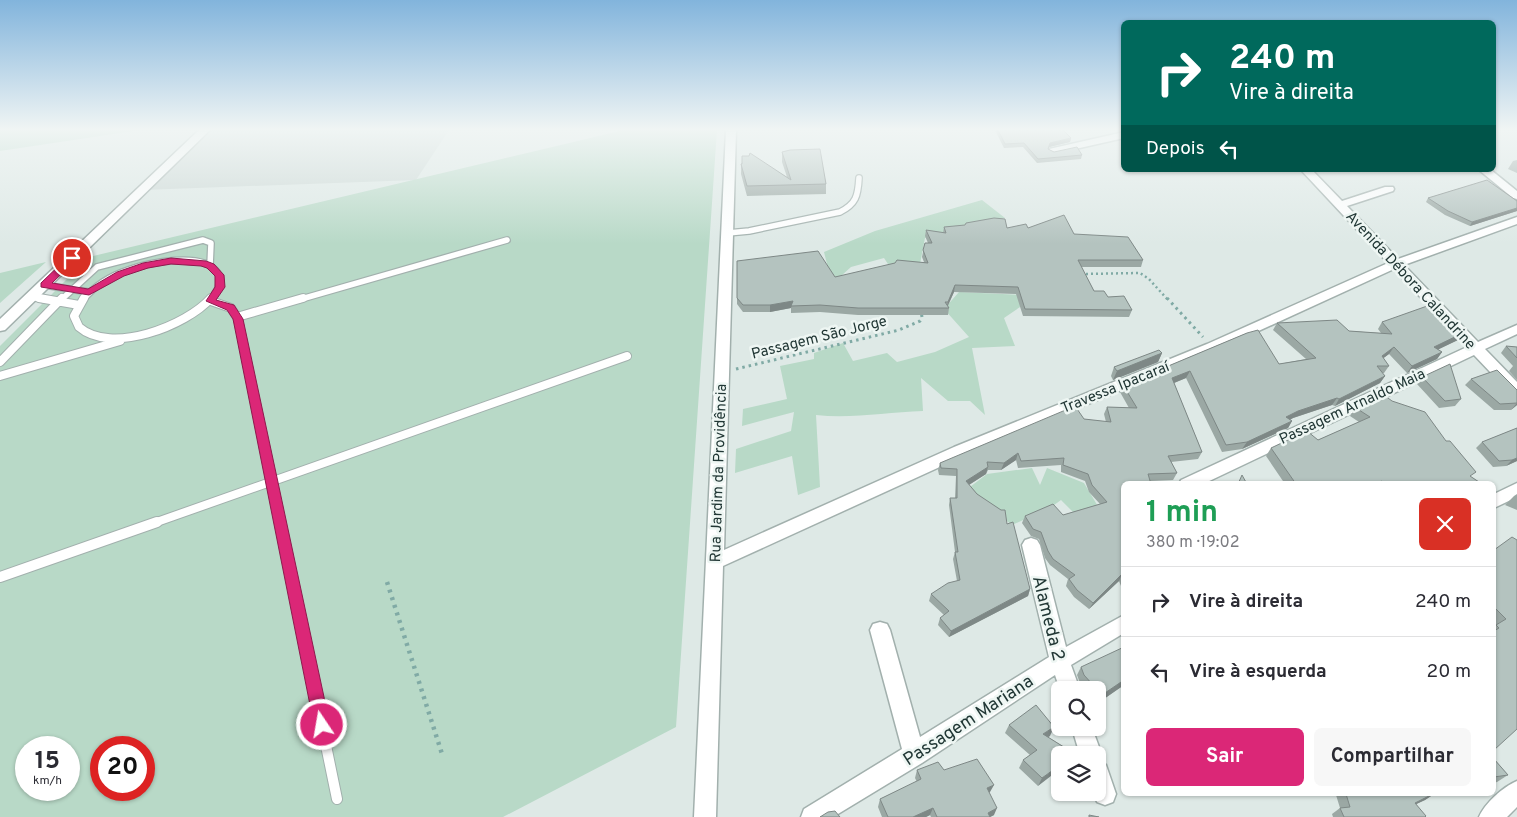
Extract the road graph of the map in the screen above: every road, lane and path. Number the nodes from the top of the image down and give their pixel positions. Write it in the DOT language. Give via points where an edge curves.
graph roads {
  1 [pos="165,168"];
  2 [pos="730,168"];
  3 [pos="1308,172"];
  4 [pos="1487,172"];
  5 [pos="859,178"];
  6 [pos="1389,189"];
  7 [pos="1517,196"];
  8 [pos="1340,205"];
  9 [pos="1517,220"];
  10 [pos="728,233"];
  11 [pos="508,240"];
  12 [pos="1395,264"];
  13 [pos="210,266"];
  14 [pos="1075,274"];
  15 [pos="44,285"];
  16 [pos="70,289"];
  17 [pos="89,292"];
  18 [pos="31,297"];
  19 [pos="58,301"];
  20 [pos="210,301"];
  21 [pos="79,305"];
  22 [pos="920,305"];
  23 [pos="237,316"];
  24 [pos="0,327"];
  25 [pos="1517,329"];
  26 [pos="139,335"];
  27 [pos="1212,347"];
  28 [pos="1475,349"];
  29 [pos="627,356"];
  30 [pos="0,362"];
  31 [pos="721,372"];
  32 [pos="0,376"];
  33 [pos="1517,390"];
  34 [pos="1193,481"];
  35 [pos="272,482"];
  36 [pos="1517,489"];
  37 [pos="1496,501"];
  38 [pos="1031,545"];
  39 [pos="715,562"];
  40 [pos="0,577"];
  41 [pos="387,582"];
  42 [pos="1121,625"];
  43 [pos="880,630"];
  44 [pos="1060,661"];
  45 [pos="1067,681"];
  46 [pos="914,755"];
  47 [pos="443,757"];
  48 [pos="1517,792"];
  49 [pos="338,799"];
  50 [pos="705,817"];
  51 [pos="812,817"];
  52 [pos="1491,817"];
  1 -- 15 [label="street"];
  2 -- 10 [label="street, Rua Jardim da Providência"];
  3 -- 8 [label="street, Avenida Débora Calandrine"];
  4 -- 7 [label="street"];
  5 -- 10 [label="lane" via="858,200 840,212"];
  6 -- 8 [label="street"];
  8 -- 12 [label="street, Avenida Débora Calandrine"];
  9 -- 12 [label="street, Travessa Ipacaraí"];
  10 -- 31 [label="street, Rua Jardim da Providência"];
  11 -- 23 [label="lane"];
  12 -- 27 [label="street, Travessa Ipacaraí"];
  12 -- 28 [label="street, Avenida Débora Calandrine"];
  13 -- 16 [label="lane" via="211,243 195,241 97,267"];
  13 -- 17 [label="lane" via="193,261 159,262 121,274"];
  13 -- 20 [label="lane" via="220,275 221,281"];
  14 -- 27 [label="path" via="1140,273"];
  15 -- 16 [label="lane"];
  15 -- 18 [label="street"];
  16 -- 17 [label="lane"];
  16 -- 19 [label="lane"];
  17 -- 21 [label="lane"];
  18 -- 19 [label="lane"];
  18 -- 24 [label="street"];
  19 -- 21 [label="lane"];
  19 -- 30 [label="lane"];
  20 -- 23 [label="lane" via="231,308"];
  20 -- 26 [label="lane" via="180,322"];
  21 -- 26 [label="lane" via="75,320 83,331 100,337"];
  22 -- 31 [label="path, Passagem São Jorge" via="920,321 899,330"];
  23 -- 35 [label="lane"];
  25 -- 28 [label="street, Passagem Arnaldo Maia"];
  26 -- 32 [label="lane"];
  27 -- 39 [label="street, Travessa Ipacaraí" via="960,451"];
  28 -- 33 [label="street, Avenida Débora Calandrine"];
  28 -- 34 [label="street, Passagem Arnaldo Maia"];
  29 -- 35 [label="lane"];
  31 -- 39 [label="street, Rua Jardim da Providência"];
  35 -- 40 [label="lane"];
  35 -- 49 [label="lane"];
  36 -- 37 [label="street"];
  38 -- 44 [label="street, Alameda 2"];
  39 -- 50 [label="street, Rua Jardim da Providência"];
  41 -- 47 [label="path"];
  42 -- 44 [label="street, Passagem Mariana"];
  43 -- 46 [label="street"];
  44 -- 45 [label="street, Alameda 2"];
  44 -- 46 [label="street, Passagem Mariana"];
  46 -- 51 [label="street, Passagem Mariana"];
  48 -- 52 [label="street"];
}
